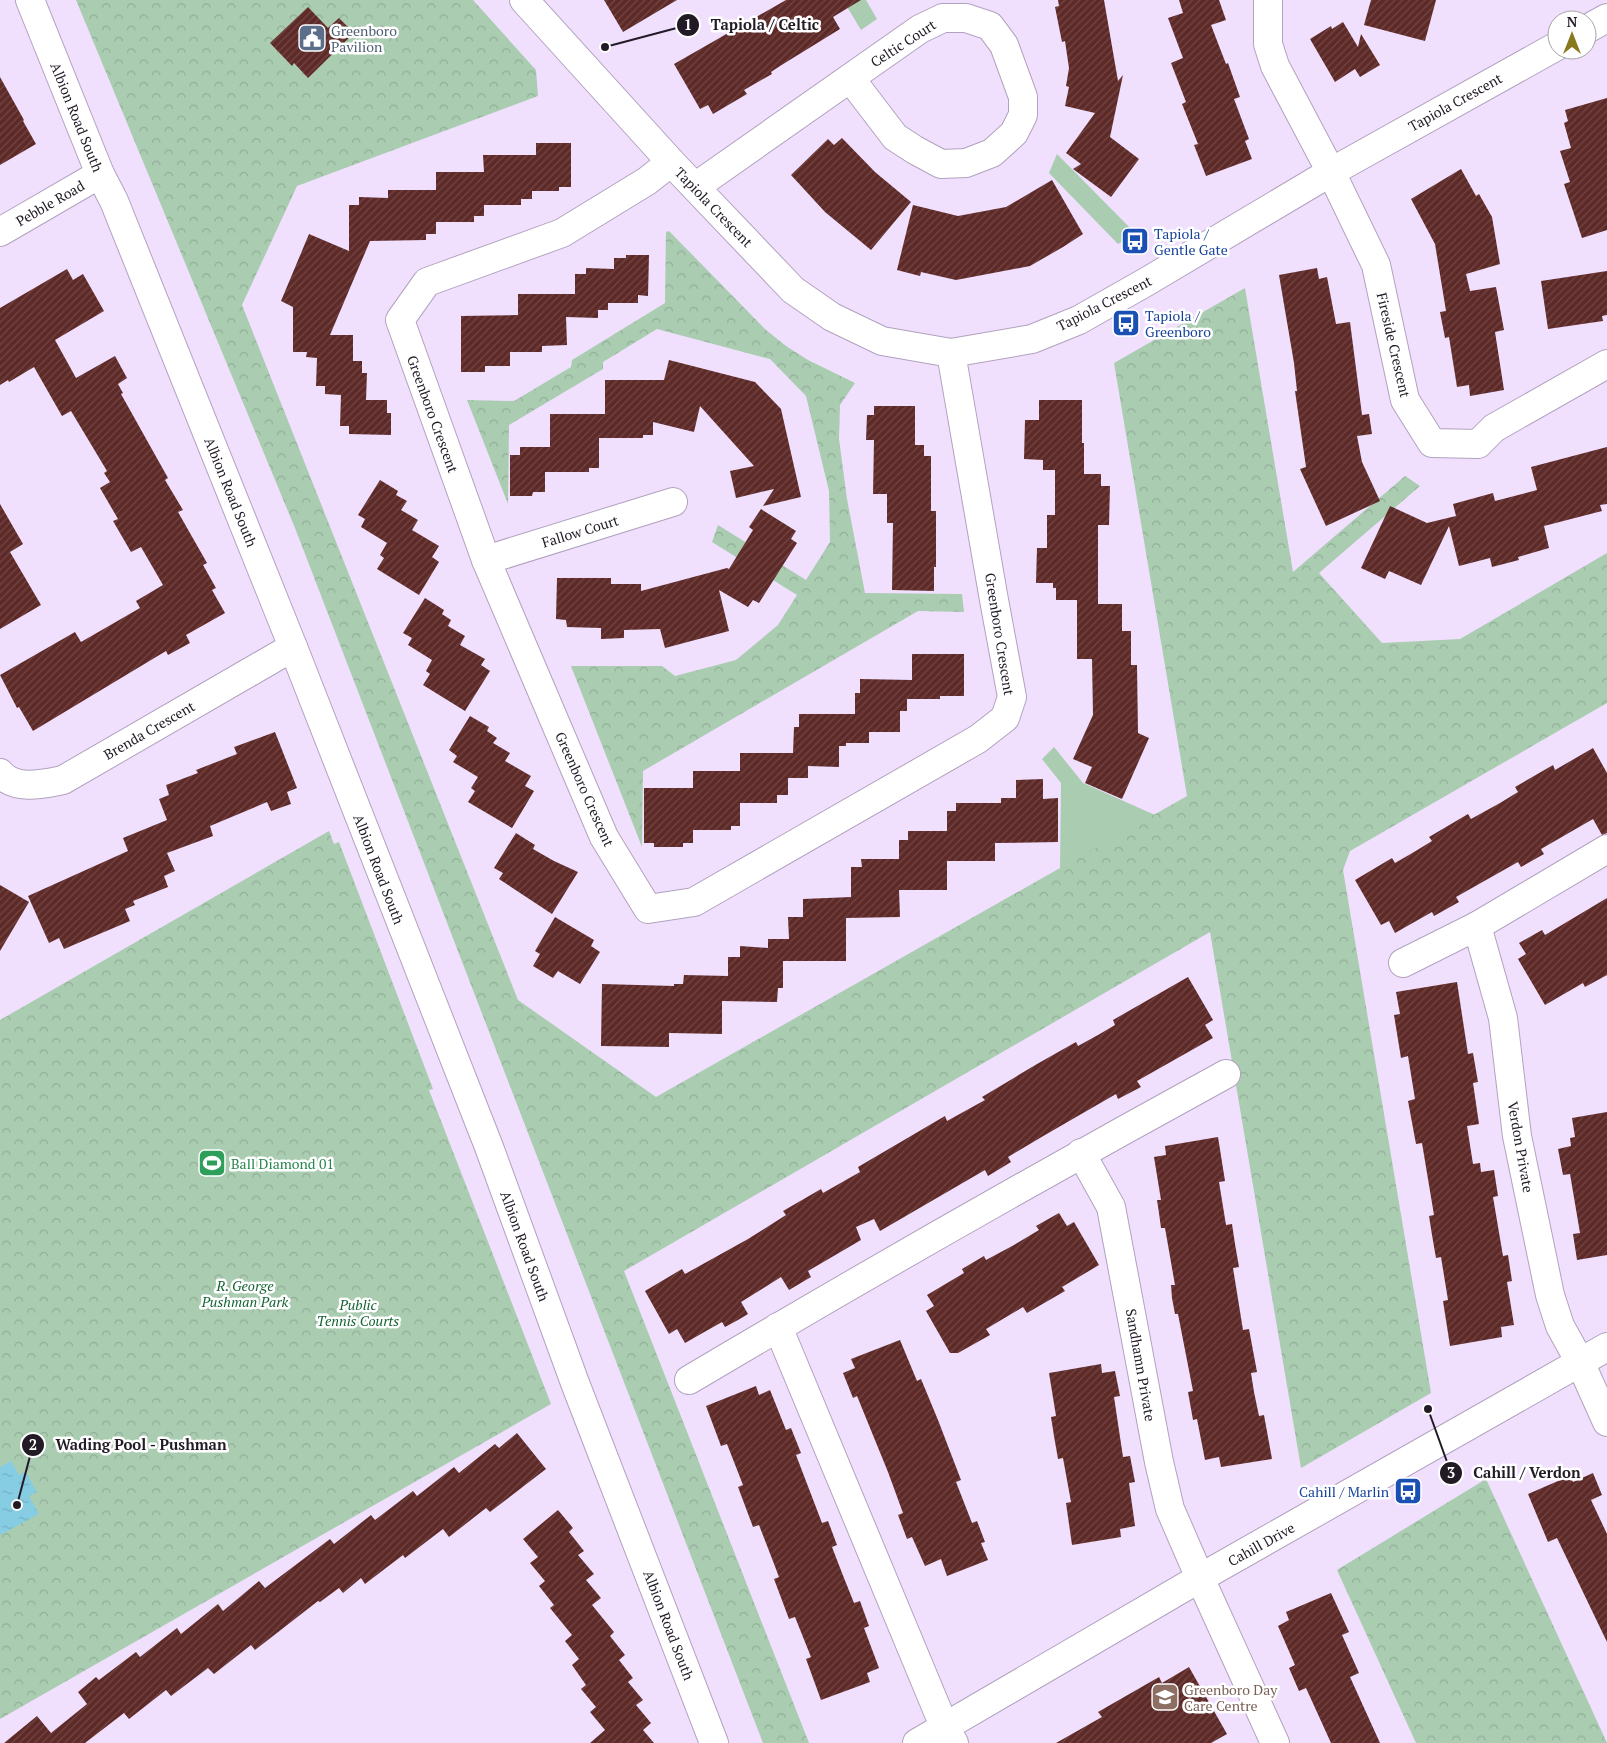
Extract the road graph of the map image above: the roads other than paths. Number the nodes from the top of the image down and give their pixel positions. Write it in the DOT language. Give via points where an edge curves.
graph roads {
  1 [pos="30,0"];
  2 [pos="524,0"];
  3 [pos="1268,0"];
  4 [pos="1547,52"];
  5 [pos="850,78"];
  6 [pos="671,162"];
  7 [pos="1331,172"];
  8 [pos="100,174"];
  9 [pos="694,187"];
  10 [pos="0,232"];
  11 [pos="951,353"];
  12 [pos="1607,364"];
  13 [pos="673,502"];
  14 [pos="486,560"];
  15 [pos="293,647"];
  16 [pos="0,773"];
  17 [pos="1607,849"];
  18 [pos="1477,926"];
  19 [pos="1403,964"];
  20 [pos="1226,1074"];
  21 [pos="1081,1153"];
  22 [pos="778,1327"];
  23 [pos="1607,1347"];
  24 [pos="1580,1362"];
  25 [pos="689,1380"];
  26 [pos="1607,1422"];
  27 [pos="1200,1578"];
  28 [pos="949,1734"];
  29 [pos="714,1743"];
  30 [pos="917,1743"];
  31 [pos="1275,1743"];
  1 -- 8 [label="street, Albion Road South"];
  2 -- 6 [label="street, Tapiola Crescent"];
  3 -- 7 [label="street" via="1268,44 1275,66"];
  4 -- 7 [label="street, Tapiola Crescent"];
  5 -- 5 [label="street, Celtic Court" via="895,137 941,164 966,163 992,153 1014,133 1023,115 1023,97 1004,45 990,26 966,18 943,18 920,29"];
  5 -- 9 [label="street, Celtic Court"];
  6 -- 9 [label="street, Tapiola Crescent"];
  6 -- 14 [label="street, Greenboro Crescent" via="647,181 562,233 427,282 400,320"];
  7 -- 11 [label="street, Tapiola Crescent" via="1078,320 1032,339"];
  7 -- 12 [label="street, Fireside Crescent" via="1376,265 1406,400 1432,443 1478,444 1494,428"];
  8 -- 10 [label="street, Pebble Road"];
  8 -- 15 [label="street, Albion Road South" via="114,201"];
  9 -- 11 [label="street, Tapiola Crescent" via="793,290 832,317 882,341"];
  11 -- 14 [label="street, Greenboro Crescent" via="1012,697 1005,718 978,739 694,902 648,909 604,837"];
  13 -- 14 [label="street, Fallow Court"];
  15 -- 16 [label="street, Brenda Crescent" via="63,780 32,786 5,779"];
  15 -- 29 [label="street, Albion Road South" via="489,1147 575,1383"];
  17 -- 18 [label="street"];
  18 -- 19 [label="street"];
  18 -- 24 [label="street, Verdon Private" via="1503,1018 1517,1136 1550,1295 1560,1326"];
  20 -- 21 [label="street"];
  21 -- 22 [label="street"];
  21 -- 27 [label="street, Sandhamn Private" via="1112,1207 1170,1509"];
  22 -- 25 [label="street"];
  22 -- 28 [label="street"];
  23 -- 24 [label="street, Cahill Drive"];
  24 -- 26 [label="street, Verdon Private"];
  24 -- 27 [label="street, Cahill Drive"];
  27 -- 28 [label="street, Cahill Drive" via="1037,1674"];
  27 -- 31 [label="street, Sandhamn Private"];
  28 -- 30 [label="street, Cahill Drive"];
}
